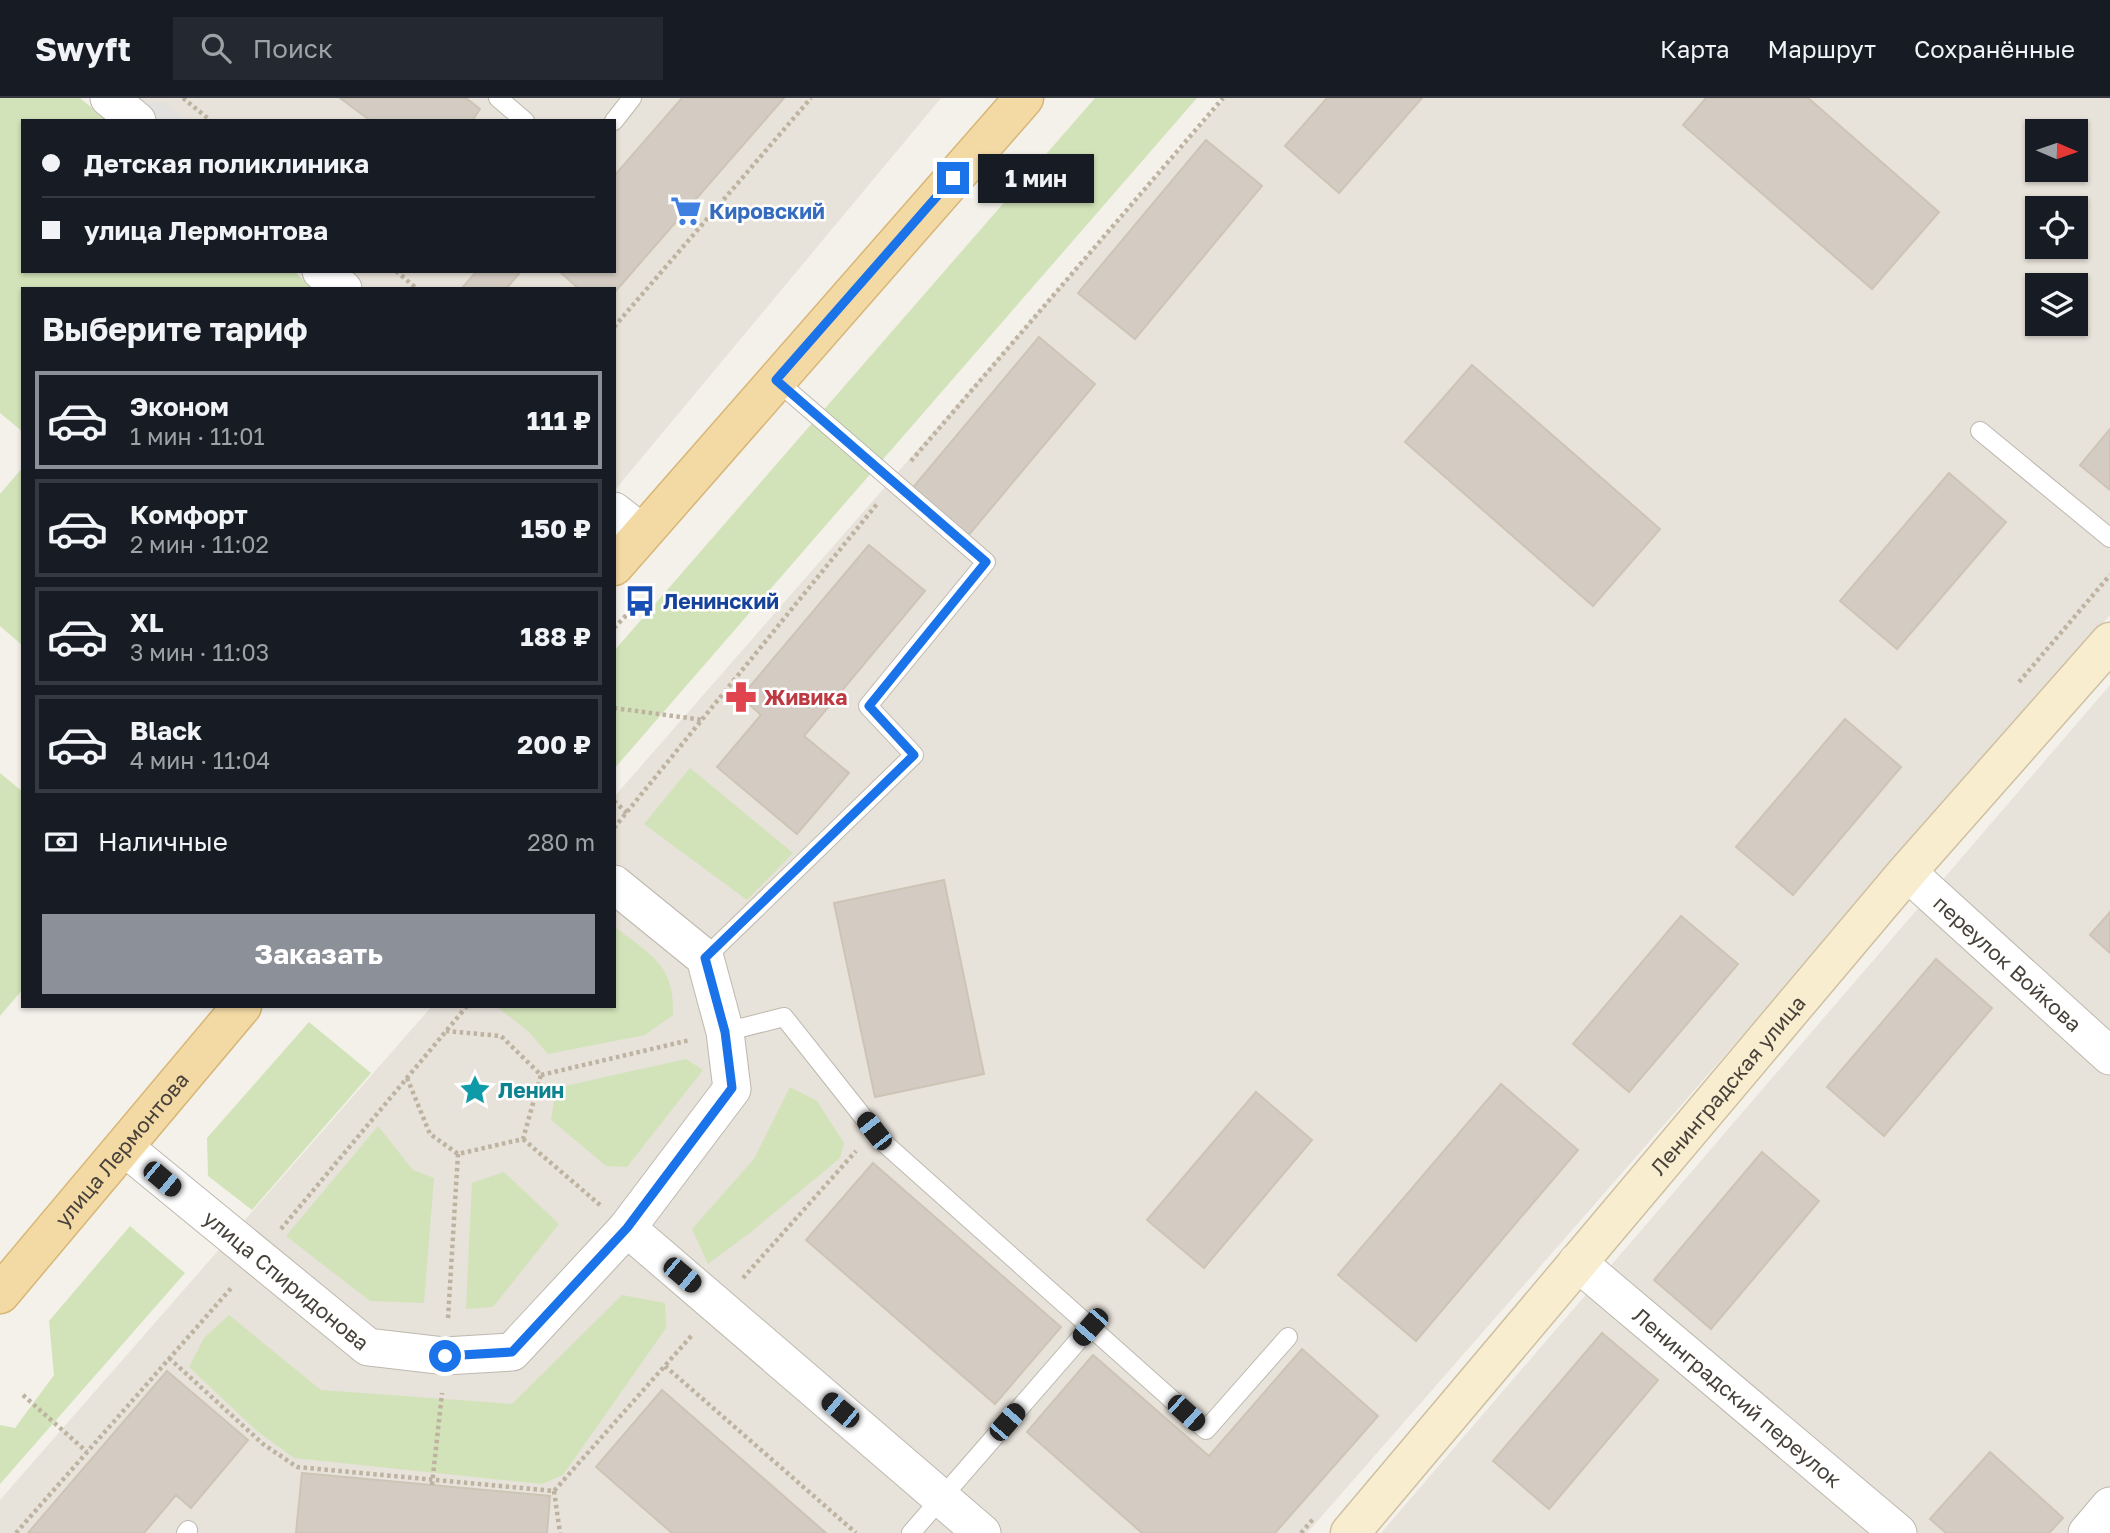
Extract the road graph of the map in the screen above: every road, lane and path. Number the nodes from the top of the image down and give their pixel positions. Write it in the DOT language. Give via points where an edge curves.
graph roads {
  1 [pos="110,98"];
  2 [pos="183,98"];
  3 [pos="498,98"];
  4 [pos="632,98"];
  5 [pos="811,98"];
  6 [pos="1024,98"];
  7 [pos="135,119"];
  8 [pos="209,119"];
  9 [pos="523,119"];
  10 [pos="616,119"];
  11 [pos="323,273"];
  12 [pos="398,273"];
  13 [pos="341,287"];
  14 [pos="415,287"];
  15 [pos="616,325"];
  16 [pos="776,380"];
  17 [pos="1980,431"];
  18 [pos="628,522"];
  19 [pos="2110,538"];
  20 [pos="616,560"];
  21 [pos="640,601"];
  22 [pos="616,626"];
  23 [pos="2110,642"];
  24 [pos="616,708"];
  25 [pos="703,720"];
  26 [pos="616,803"];
  27 [pos="627,813"];
  28 [pos="1907,872"];
  29 [pos="616,886"];
  30 [pos="705,958"];
  31 [pos="240,1008"];
  32 [pos="446,1031"];
  33 [pos="725,1032"];
  34 [pos="2110,1056"];
  35 [pos="541,1075"];
  36 [pos="407,1078"];
  37 [pos="523,1139"];
  38 [pos="124,1147"];
  39 [pos="458,1154"];
  40 [pos="627,1228"];
  41 [pos="1577,1262"];
  42 [pos="0,1294"];
  43 [pos="1090,1327"];
  44 [pos="1288,1337"];
  45 [pos="445,1356"];
  46 [pos="665,1366"];
  47 [pos="23,1395"];
  48 [pos="87,1452"];
  49 [pos="432,1485"];
  50 [pos="554,1491"];
  51 [pos="941,1497"];
  52 [pos="2110,1506"];
  53 [pos="560,1533"];
  54 [pos="856,1533"];
  55 [pos="911,1533"];
  56 [pos="982,1533"];
  57 [pos="1350,1533"];
  58 [pos="1898,1533"];
  59 [pos="2087,1533"];
  1 -- 7 [label="street"];
  2 -- 8 [label="path"];
  3 -- 9 [label="lane"];
  4 -- 10 [label="lane"];
  5 -- 15 [label="path"];
  6 -- 16 [label="main road"];
  11 -- 13 [label="street"];
  12 -- 14 [label="path"];
  16 -- 18 [label="main road"];
  16 -- 30 [label="lane" via="986,562 869,706 914,755"];
  17 -- 19 [label="lane"];
  18 -- 20 [label="main road"];
  21 -- 22 [label="path"];
  23 -- 28 [label="street, Ленинградская улица"];
  24 -- 25 [label="path"];
  26 -- 27 [label="path"];
  28 -- 34 [label="street, переулок Войкова"];
  28 -- 41 [label="street, Ленинградская улица"];
  29 -- 30 [label="street"];
  30 -- 33 [label="street, улица Спиридонова"];
  31 -- 38 [label="main road, улица Лермонтова"];
  32 -- 35 [label="path" via="501,1036"];
  33 -- 35 [label="path"];
  33 -- 40 [label="street, улица Спиридонова" via="732,1088"];
  33 -- 43 [label="lane" via="784,1017 883,1142"];
  35 -- 37 [label="path"];
  36 -- 39 [label="path" via="430,1133"];
  37 -- 39 [label="path"];
  37 -- 40 [label="path"];
  38 -- 42 [label="main road, улица Лермонтова"];
  38 -- 45 [label="street, улица Спиридонова" via="368,1347"];
  39 -- 45 [label="path"];
  40 -- 45 [label="street, улица Спиридонова" via="512,1352"];
  40 -- 51 [label="street"];
  41 -- 57 [label="street, Ленинградская улица"];
  41 -- 58 [label="street, Ленинградский переулок"];
  43 -- 44 [label="lane" via="1206,1430"];
  43 -- 51 [label="lane"];
  45 -- 49 [label="path"];
  46 -- 54 [label="path"];
  47 -- 48 [label="path"];
  50 -- 53 [label="path"];
  51 -- 55 [label="lane"];
  51 -- 56 [label="street"];
  52 -- 59 [label="street"];
}
